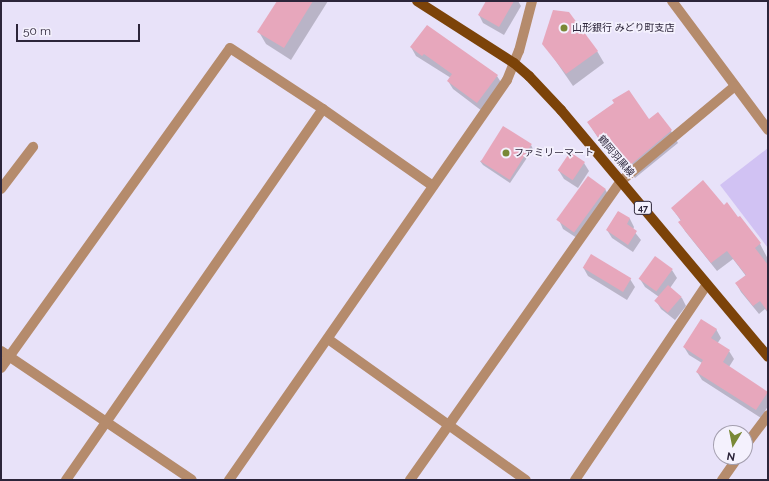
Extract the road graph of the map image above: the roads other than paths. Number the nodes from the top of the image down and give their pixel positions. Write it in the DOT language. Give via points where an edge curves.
graph roads {
  1 [pos="418,1"];
  2 [pos="532,1"];
  3 [pos="672,1"];
  4 [pos="514,63"];
  5 [pos="735,86"];
  6 [pos="324,109"];
  7 [pos="768,130"];
  8 [pos="33,147"];
  9 [pos="621,181"];
  10 [pos="433,186"];
  11 [pos="1,189"];
  12 [pos="707,284"];
  13 [pos="328,339"];
  14 [pos="5,353"];
  15 [pos="768,357"];
  16 [pos="1,368"];
  17 [pos="768,415"];
  18 [pos="108,422"];
  19 [pos="448,425"];
  20 [pos="753,435"];
  21 [pos="732,465"];
  22 [pos="66,480"];
  23 [pos="192,480"];
  24 [pos="229,480"];
  25 [pos="410,480"];
  26 [pos="526,480"];
  27 [pos="575,480"];
  28 [pos="722,480"];
  1 -- 4 [label="main road, 鶴岡羽黒線 / 47"];
  2 -- 4 [label="street"];
  3 -- 5 [label="street"];
  4 -- 9 [label="main road, 鶴岡羽黒線 / 47" via="561,110"];
  4 -- 10 [label="street" via="507,80"];
  5 -- 7 [label="street"];
  5 -- 9 [label="street"];
  6 -- 10 [label="street"];
  6 -- 14 [label="street" via="230,48"];
  6 -- 18 [label="street"];
  8 -- 11 [label="street"];
  9 -- 12 [label="main road, 鶴岡羽黒線 / 47"];
  9 -- 19 [label="street"];
  10 -- 13 [label="street"];
  12 -- 15 [label="main road, 鶴岡羽黒線 / 47"];
  12 -- 27 [label="street"];
  13 -- 19 [label="street"];
  13 -- 24 [label="street"];
  14 -- 16 [label="street"];
  14 -- 18 [label="street"];
  17 -- 20 [label="street"];
  18 -- 22 [label="street"];
  18 -- 23 [label="street"];
  19 -- 25 [label="street"];
  19 -- 26 [label="street"];
  21 -- 28 [label="street"];
}
